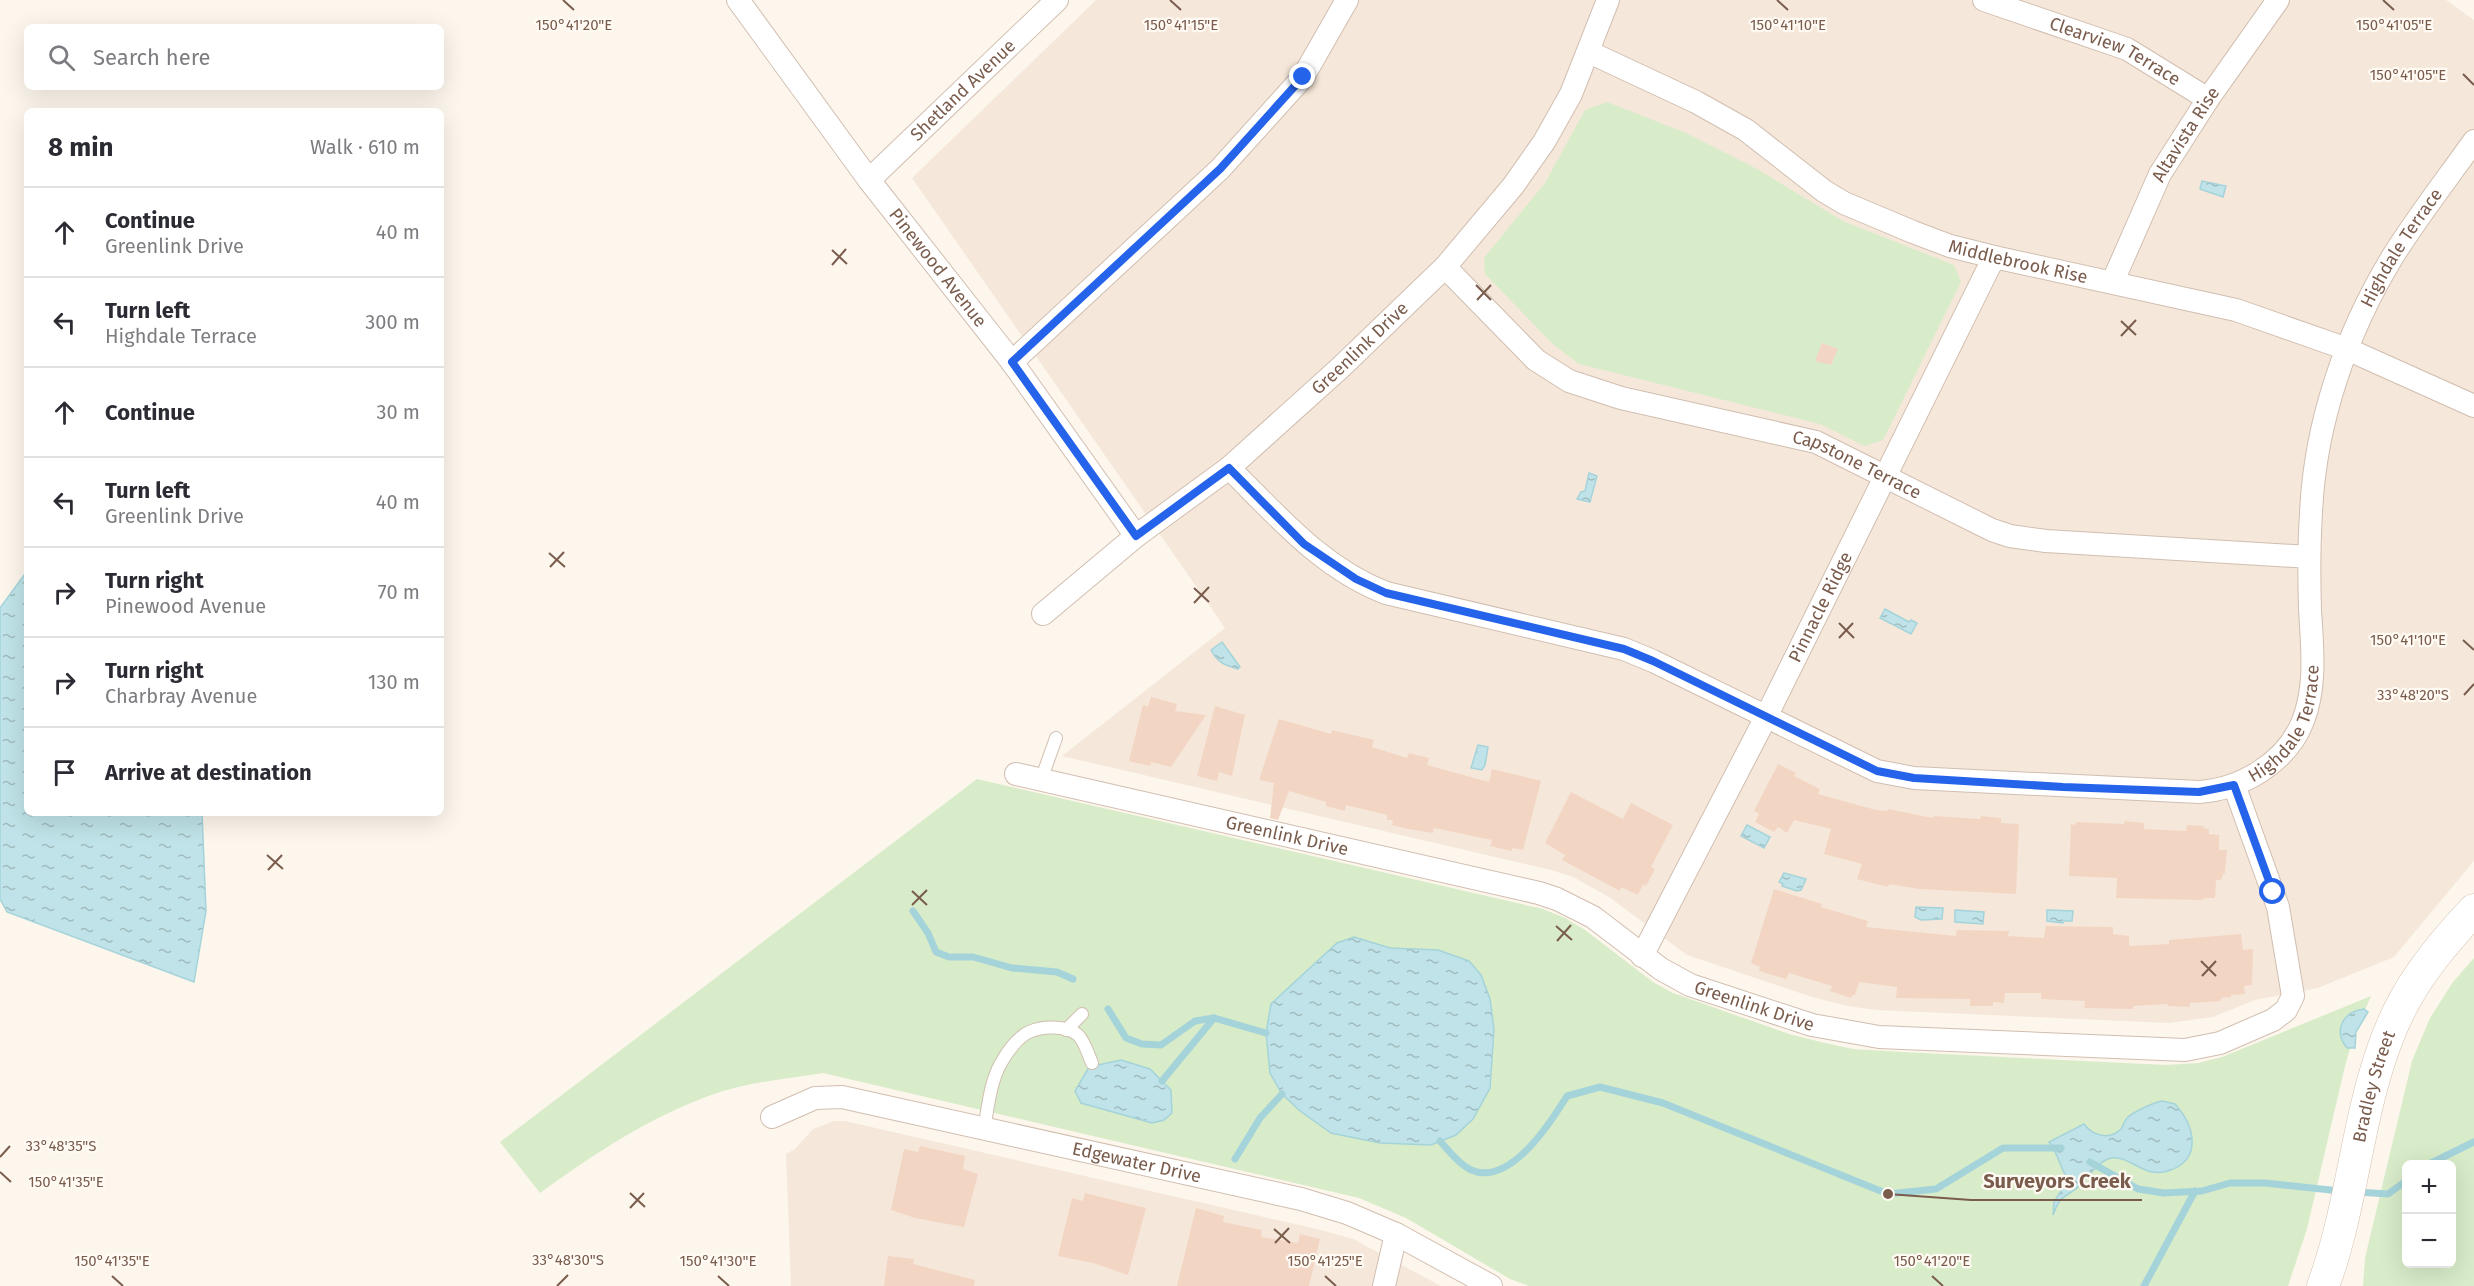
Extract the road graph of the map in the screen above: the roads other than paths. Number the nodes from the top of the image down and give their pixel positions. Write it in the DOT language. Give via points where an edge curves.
graph roads {
  1 [pos="738,0"];
  2 [pos="1057,0"];
  3 [pos="1347,0"];
  4 [pos="1608,0"];
  5 [pos="1984,0"];
  6 [pos="2278,0"];
  7 [pos="1589,51"];
  8 [pos="2208,99"];
  9 [pos="2474,141"];
  10 [pos="869,180"];
  11 [pos="1994,257"];
  12 [pos="1445,267"];
  13 [pos="2113,281"];
  14 [pos="2347,348"];
  15 [pos="1012,362"];
  16 [pos="2474,406"];
  17 [pos="1229,468"];
  18 [pos="1887,477"];
  19 [pos="1136,536"];
  20 [pos="2309,557"];
  21 [pos="1043,614"];
  22 [pos="1766,717"];
  23 [pos="1056,738"];
  24 [pos="1016,774"];
  25 [pos="1041,780"];
  26 [pos="2234,785"];
  27 [pos="2472,917"];
  28 [pos="1642,956"];
  29 [pos="1082,1014"];
  30 [pos="1066,1030"];
  31 [pos="1092,1064"];
  32 [pos="772,1117"];
  33 [pos="984,1129"];
  34 [pos="1396,1234"];
  35 [pos="1384,1286"];
  36 [pos="1491,1286"];
  37 [pos="2323,1286"];
  1 -- 10 [label="street, Pinewood Avenue"];
  2 -- 10 [label="street, Shetland Avenue"];
  3 -- 15 [label="street" via="1303,77 1220,169"];
  4 -- 7 [label="street, Greenlink Drive"];
  5 -- 8 [label="street, Clearview Terrace" via="2119,45"];
  6 -- 8 [label="street, Altavista Rise"];
  7 -- 11 [label="street, Middlebrook Rise" via="1746,130 1844,203 1950,246"];
  7 -- 12 [label="street, Greenlink Drive" via="1544,142 1513,186"];
  8 -- 13 [label="street, Altavista Rise" via="2160,174"];
  9 -- 14 [label="street, Highdale Terrace" via="2393,257"];
  10 -- 15 [label="street, Pinewood Avenue"];
  11 -- 13 [label="street, Middlebrook Rise"];
  11 -- 18 [label="street, Pinnacle Ridge"];
  12 -- 17 [label="street, Greenlink Drive"];
  12 -- 18 [label="street, Capstone Terrace" via="1536,360 1569,381 1621,398 1816,442"];
  13 -- 14 [label="street, Middlebrook Rise" via="2236,310"];
  14 -- 16 [label="street, Middlebrook Rise"];
  14 -- 20 [label="street, Highdale Terrace" via="2315,468"];
  15 -- 19 [label="street, Pinewood Avenue"];
  17 -- 19 [label="street, Greenlink Drive"];
  17 -- 22 [label="street, Highdale Terrace" via="1304,544 1356,579 1386,593 1624,649"];
  18 -- 20 [label="street, Capstone Terrace" via="2010,536"];
  18 -- 22 [label="street, Pinnacle Ridge"];
  19 -- 21 [label="street, Greenlink Drive"];
  20 -- 26 [label="street, Highdale Terrace" via="2313,672 2303,722 2275,759"];
  22 -- 26 [label="street, Highdale Terrace" via="1864,765 1902,777 2199,792"];
  22 -- 28 [label="street, Pinnacle Ridge"];
  23 -- 25 [label="lane"];
  24 -- 25 [label="street, Greenlink Drive"];
  25 -- 28 [label="street, Greenlink Drive" via="1539,893 1585,912"];
  26 -- 28 [label="street, Greenlink Drive" via="2278,907 2293,987 2286,1010 2273,1020 2211,1046 2176,1050 1848,1033 1690,985"];
  27 -- 37 [label="street, Bradley Street" via="2435,955 2399,1011 2380,1060"];
  29 -- 30 [label="lane"];
  30 -- 31 [label="lane" via="1079,1037"];
  30 -- 33 [label="lane" via="1046,1028 1029,1032 1010,1050 993,1082"];
  32 -- 33 [label="street, Edgewater Drive" via="815,1098 831,1096"];
  33 -- 34 [label="street, Edgewater Drive" via="1301,1199"];
  34 -- 35 [label="street"];
  34 -- 36 [label="street, Edgewater Drive"];
}
